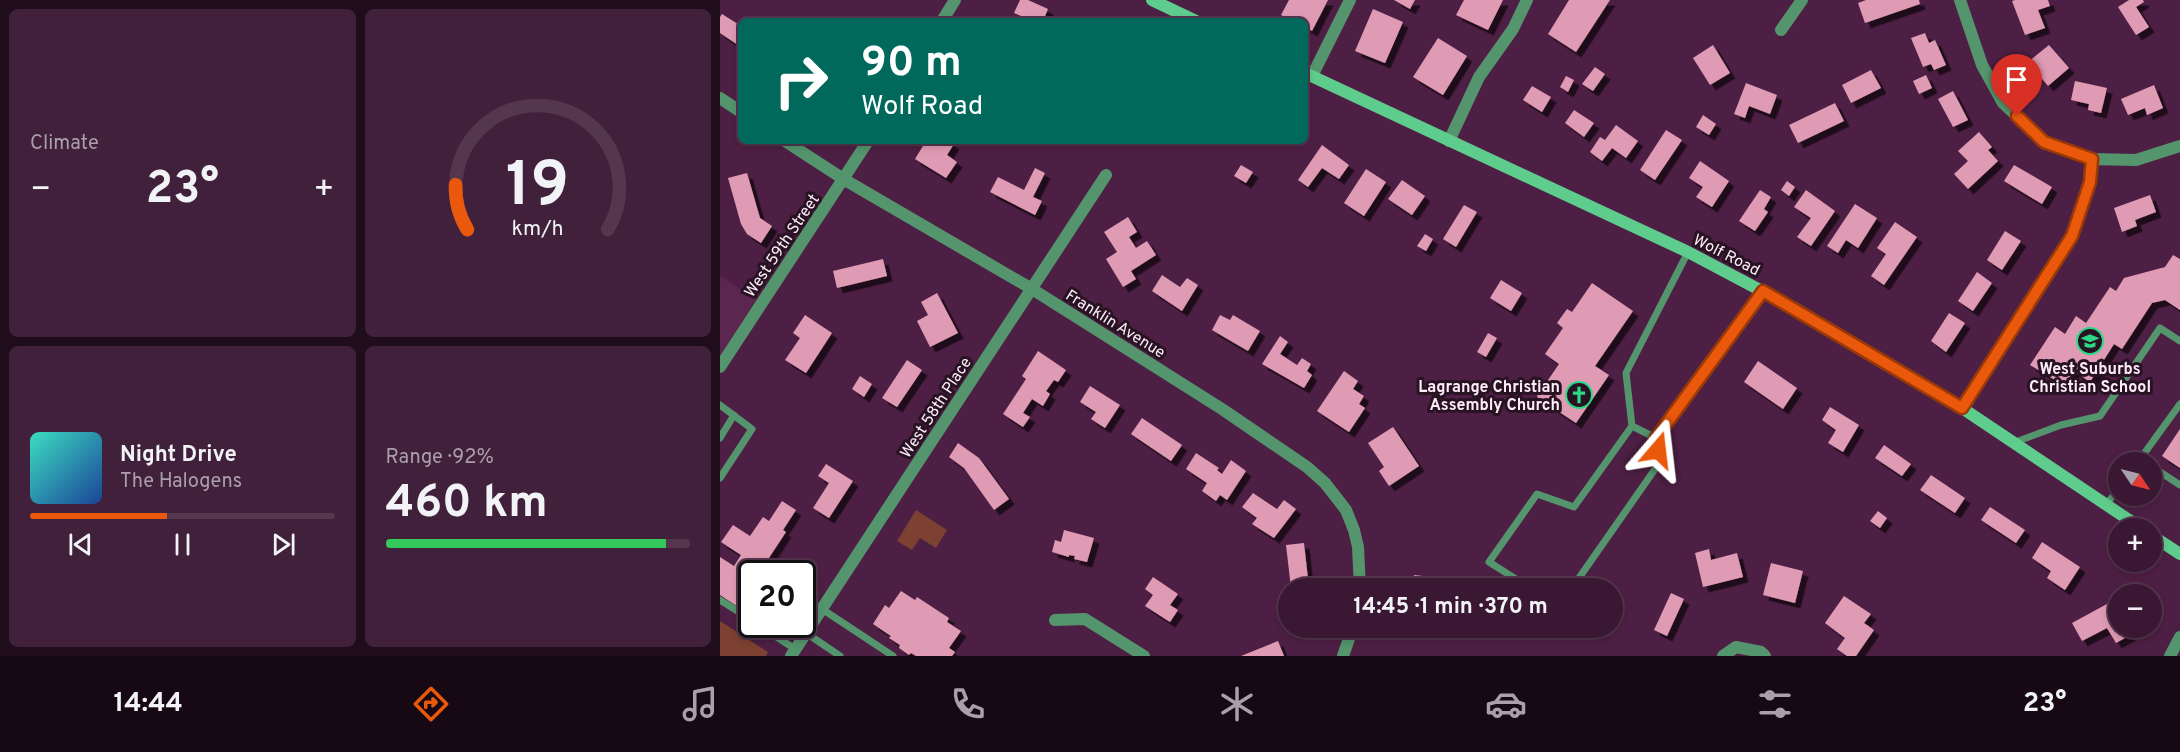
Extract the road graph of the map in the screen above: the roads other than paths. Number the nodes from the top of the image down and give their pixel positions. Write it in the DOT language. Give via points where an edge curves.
graph roads {
  1 [pos="955,0"];
  2 [pos="1152,0"];
  3 [pos="1350,0"];
  4 [pos="1527,0"];
  5 [pos="1802,0"];
  6 [pos="1960,0"];
  7 [pos="944,18"];
  8 [pos="1190,18"];
  9 [pos="1781,30"];
  10 [pos="1309,75"];
  11 [pos="720,98"];
  12 [pos="738,110"];
  13 [pos="1449,141"];
  14 [pos="790,144"];
  15 [pos="866,144"];
  16 [pos="2180,146"];
  17 [pos="2092,159"];
  18 [pos="1106,175"];
  19 [pos="844,180"];
  20 [pos="1688,252"];
  21 [pos="1032,289"];
  22 [pos="1763,291"];
  23 [pos="2180,341"];
  24 [pos="720,367"];
  25 [pos="2180,404"];
  26 [pos="720,405"];
  27 [pos="1962,408"];
  28 [pos="734,416"];
  29 [pos="1632,426"];
  30 [pos="720,438"];
  31 [pos="1656,438"];
  32 [pos="2013,443"];
  33 [pos="2147,452"];
  34 [pos="2162,473"];
  35 [pos="720,478"];
  36 [pos="2180,485"];
  37 [pos="2108,502"];
  38 [pos="2106,505"];
  39 [pos="2126,518"];
  40 [pos="2162,542"];
  41 [pos="2180,554"];
  42 [pos="1360,578"];
  43 [pos="1514,578"];
  44 [pos="1579,578"];
  45 [pos="720,600"];
  46 [pos="822,609"];
  47 [pos="738,611"];
  48 [pos="816,618"];
  49 [pos="1055,620"];
  50 [pos="2180,637"];
  51 [pos="774,638"];
  52 [pos="803,638"];
  53 [pos="813,638"];
  54 [pos="1349,638"];
  55 [pos="793,653"];
  56 [pos="840,656"];
  57 [pos="893,656"];
  58 [pos="1144,656"];
  59 [pos="1343,656"];
  60 [pos="1723,656"];
  61 [pos="1765,656"];
  62 [pos="2170,656"];
  1 -- 7 [label="street"];
  2 -- 8 [label="main road"];
  3 -- 10 [label="street"];
  4 -- 13 [label="street" via="1513,29 1479,77"];
  5 -- 9 [label="street"];
  6 -- 17 [label="street" via="1982,65 2003,103 2044,142"];
  10 -- 13 [label="main road, Wolf Road"];
  11 -- 12 [label="street"];
  13 -- 20 [label="main road, Wolf Road"];
  14 -- 19 [label="street, Franklin Avenue"];
  15 -- 19 [label="street, West 59th Street"];
  16 -- 17 [label="street" via="2136,160"];
  17 -- 27 [label="street" via="2090,182 2072,236"];
  18 -- 21 [label="street, West 58th Place"];
  19 -- 21 [label="street, Franklin Avenue"];
  19 -- 24 [label="street, West 59th Street"];
  20 -- 22 [label="main road, Wolf Road"];
  20 -- 29 [label="lane" via="1626,373"];
  21 -- 42 [label="street, Franklin Avenue" via="1292,455 1325,483 1346,510 1354,530"];
  21 -- 46 [label="street, West 58th Place"];
  22 -- 27 [label="main road, Wolf Road"];
  22 -- 31 [label="lane"];
  23 -- 32 [label="lane" via="2160,328 2100,416"];
  25 -- 33 [label="lane"];
  26 -- 28 [label="lane"];
  27 -- 32 [label="main road, Wolf Road"];
  28 -- 30 [label="lane"];
  28 -- 35 [label="lane" via="752,429"];
  29 -- 31 [label="lane"];
  29 -- 43 [label="lane" via="1574,507 1537,494 1489,562"];
  31 -- 44 [label="lane" via="1660,462"];
  32 -- 38 [label="main road, Wolf Road"];
  34 -- 36 [label="lane"];
  37 -- 38 [label="lane"];
  38 -- 39 [label="main road, Wolf Road"];
  40 -- 41 [label="main road"];
  45 -- 47 [label="lane"];
  46 -- 48 [label="street, West 58th Place"];
  46 -- 57 [label="lane"];
  49 -- 58 [label="street" via="1085,620"];
  50 -- 62 [label="street"];
  51 -- 55 [label="lane"];
  52 -- 55 [label="street, West 58th Place"];
  53 -- 56 [label="lane"];
  54 -- 59 [label="street"];
  60 -- 61 [label="street" via="1736,647"];
}
